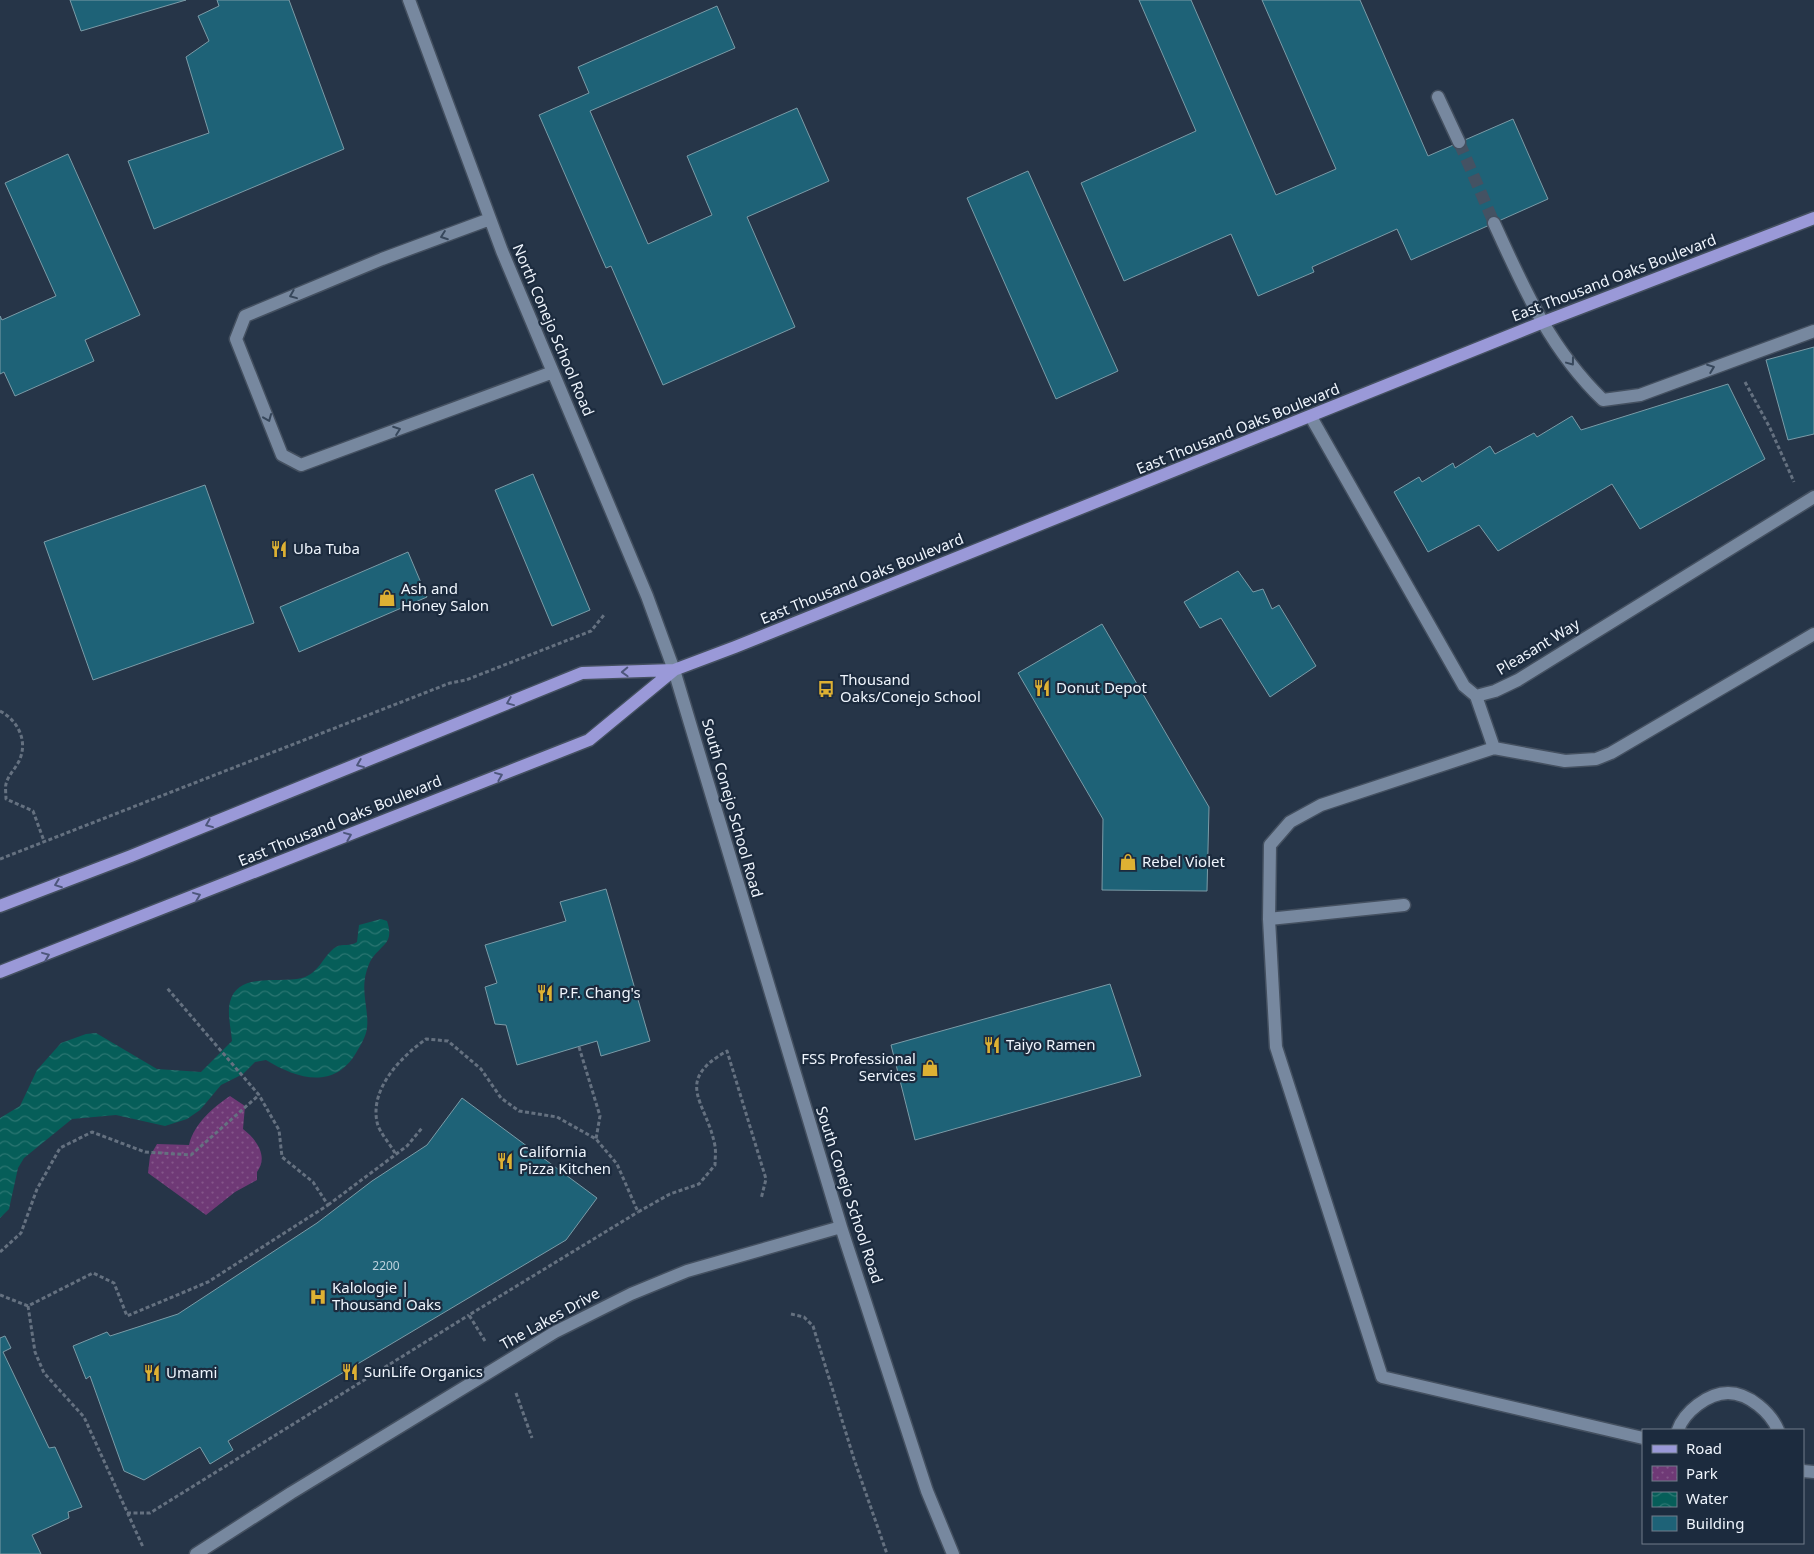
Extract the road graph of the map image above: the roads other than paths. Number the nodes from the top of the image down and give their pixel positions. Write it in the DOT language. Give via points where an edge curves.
graph roads {
  1 [pos="409,0"];
  2 [pos="1438,97"];
  3 [pos="1459,142"];
  4 [pos="1814,218"];
  5 [pos="490,219"];
  6 [pos="1494,223"];
  7 [pos="1541,323"];
  8 [pos="1814,332"];
  9 [pos="553,372"];
  10 [pos="1311,417"];
  11 [pos="1810,500"];
  12 [pos="1814,634"];
  13 [pos="674,670"];
  14 [pos="1476,696"];
  15 [pos="1494,748"];
  16 [pos="1404,905"];
  17 [pos="0,906"];
  18 [pos="1269,918"];
  19 [pos="0,972"];
  20 [pos="841,1227"];
  21 [pos="1678,1429"];
  22 [pos="1778,1429"];
  23 [pos="1642,1438"];
  24 [pos="196,1554"];
  25 [pos="953,1554"];
  1 -- 5 [label="street, North Conejo School Road"];
  2 -- 3 [label="street"];
  4 -- 7 [label="main road, East Thousand Oaks Boulevard"];
  5 -- 9 [label="street, North Conejo School Road"];
  5 -- 9 [label="street, one-way" via="382,259 245,316 236,339 282,454 301,465"];
  6 -- 7 [label="street"];
  7 -- 8 [label="street, one-way" via="1603,400 1640,395"];
  7 -- 10 [label="main road, East Thousand Oaks Boulevard"];
  9 -- 13 [label="street, North Conejo School Road" via="648,596"];
  10 -- 13 [label="main road, East Thousand Oaks Boulevard"];
  10 -- 14 [label="street" via="1464,686"];
  11 -- 14 [label="street, Pleasant Way" via="1518,680"];
  12 -- 15 [label="street" via="1596,759 1565,761"];
  13 -- 17 [label="main road, East Thousand Oaks Boulevard, one-way" via="582,673 132,856"];
  19 -- 13 [label="main road, East Thousand Oaks Boulevard, one-way" via="589,740"];
  13 -- 20 [label="street, South Conejo School Road"];
  14 -- 15 [label="street"];
  15 -- 18 [label="street" via="1321,805 1290,822 1270,845"];
  16 -- 18 [label="street"];
  18 -- 23 [label="street" via="1276,1047 1382,1377"];
  20 -- 24 [label="street, The Lakes Drive" via="687,1271 631,1294 555,1332"];
  20 -- 25 [label="street, South Conejo School Road" via="927,1491"];
  21 -- 22 [label="street" via="1699,1403 1728,1393 1753,1401 1773,1418"];
}
